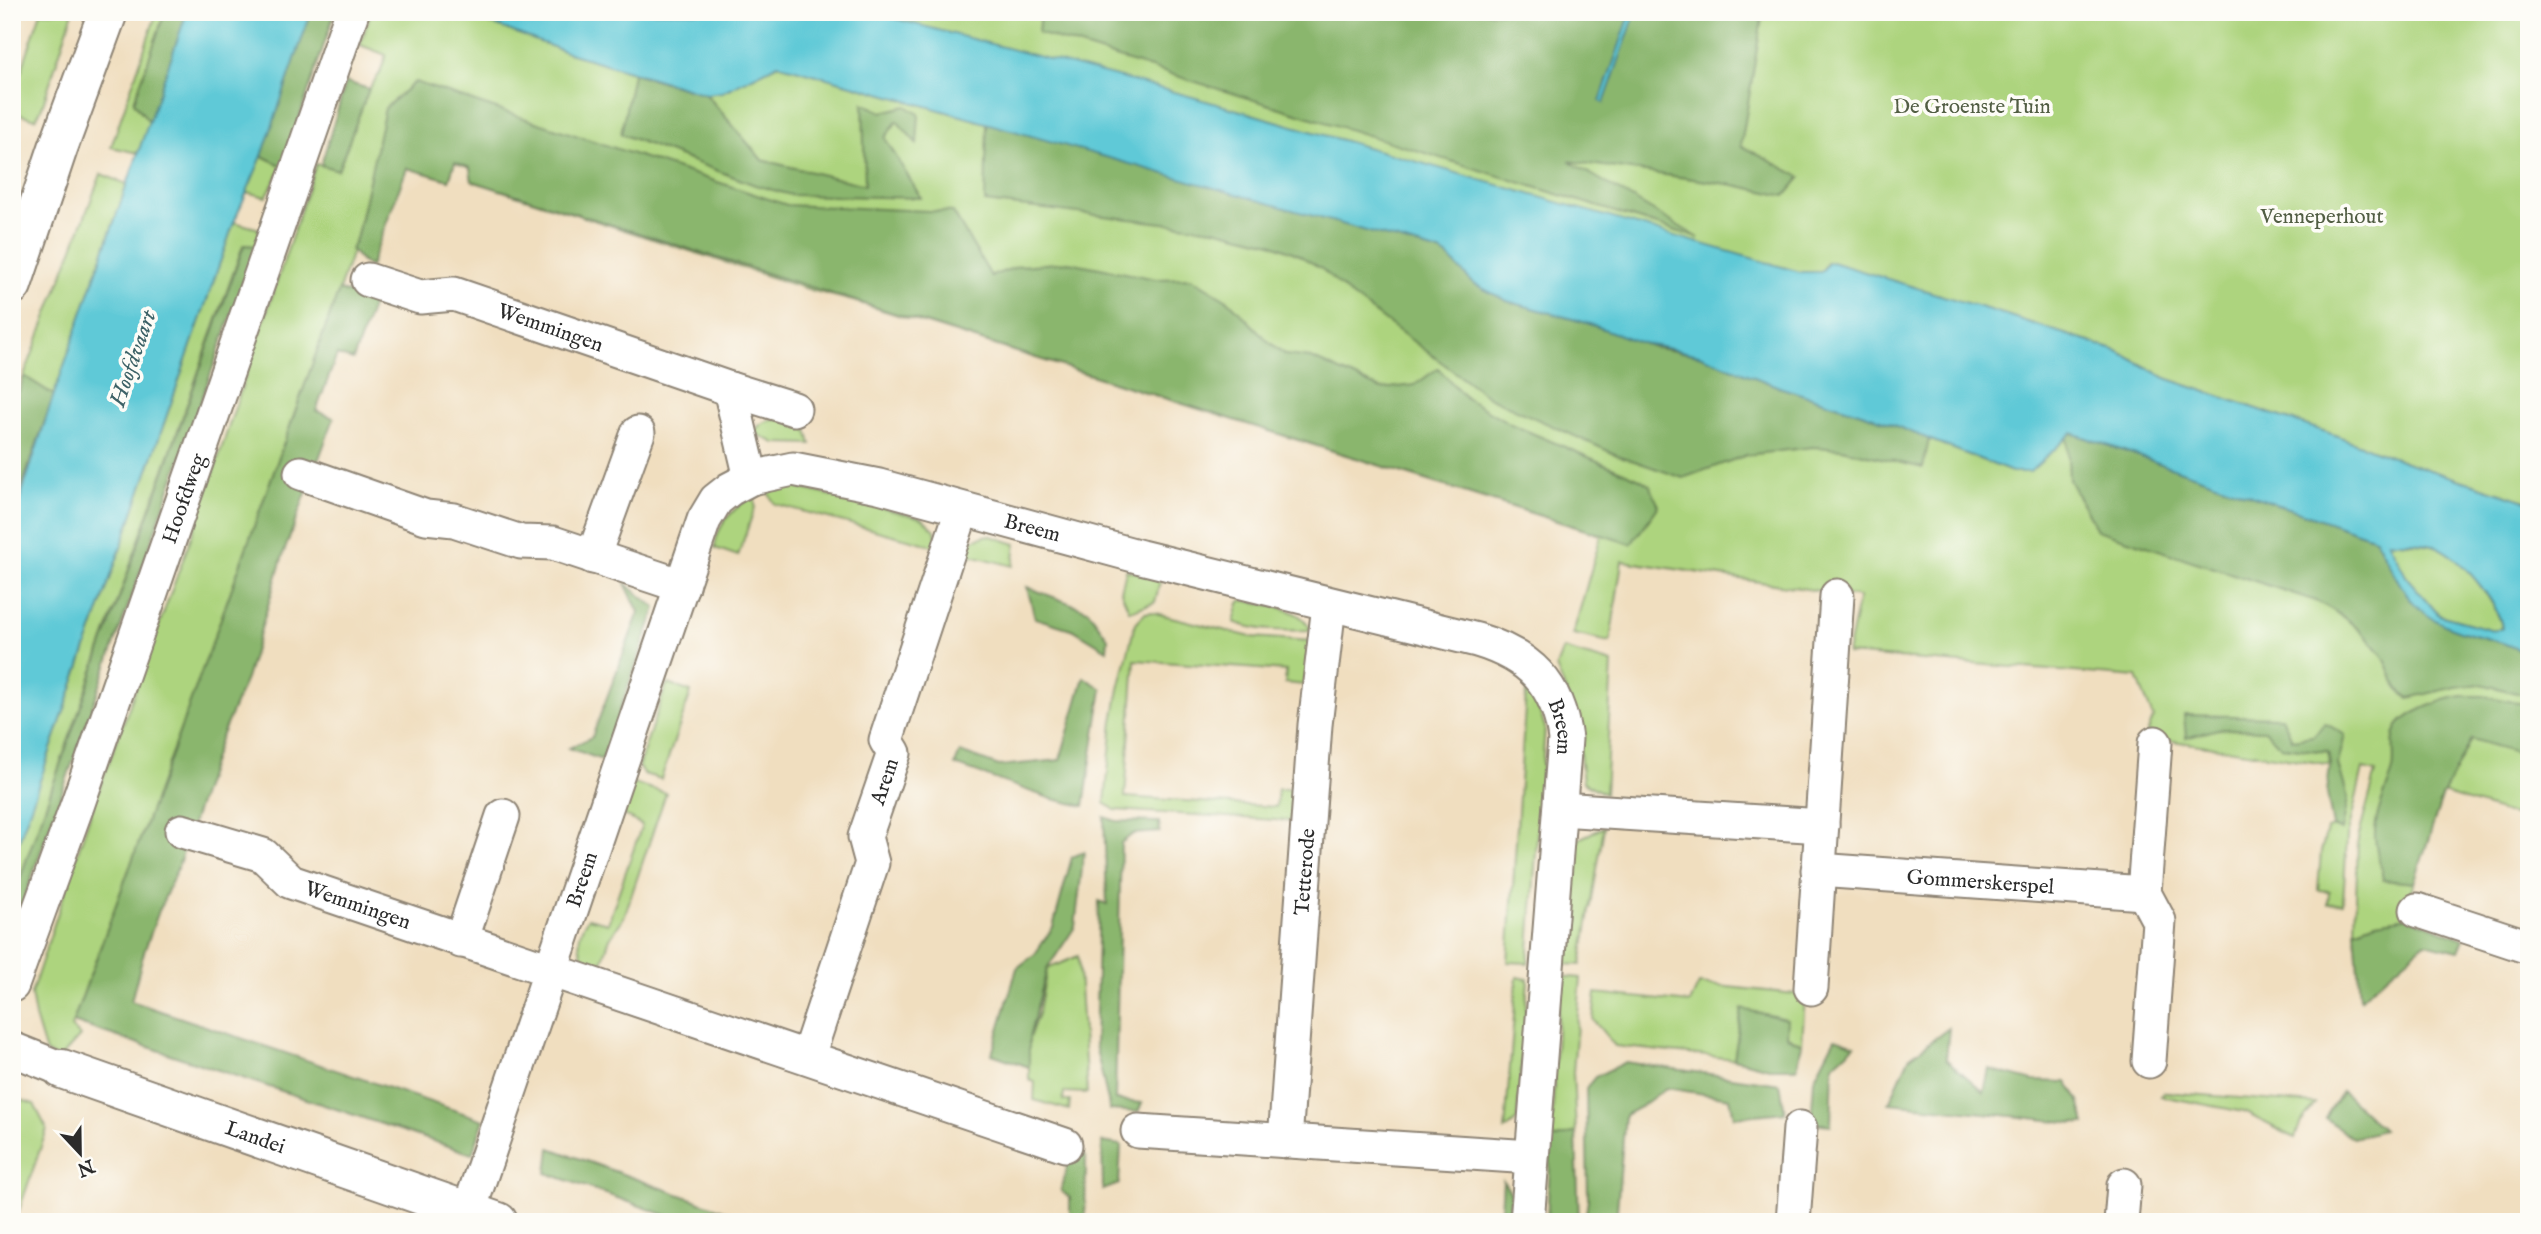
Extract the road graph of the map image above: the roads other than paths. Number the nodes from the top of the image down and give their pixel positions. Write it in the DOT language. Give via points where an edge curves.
graph roads {
  1 [pos="108,12"];
  2 [pos="352,12"];
  3 [pos="13,280"];
  4 [pos="368,281"];
  5 [pos="730,389"];
  6 [pos="794,409"];
  7 [pos="638,433"];
  8 [pos="300,474"];
  9 [pos="751,478"];
  10 [pos="962,510"];
  11 [pos="593,557"];
  12 [pos="682,586"];
  13 [pos="1837,596"];
  14 [pos="1329,605"];
  15 [pos="2155,743"];
  16 [pos="1560,809"];
  17 [pos="503,816"];
  18 [pos="1822,826"];
  19 [pos="182,831"];
  20 [pos="1818,870"];
  21 [pos="2144,893"];
  22 [pos="2417,910"];
  23 [pos="461,941"];
  24 [pos="2529,947"];
  25 [pos="550,970"];
  26 [pos="12,985"];
  27 [pos="1811,988"];
  28 [pos="12,1049"];
  29 [pos="808,1056"];
  30 [pos="2149,1061"];
  31 [pos="62,1069"];
  32 [pos="1800,1128"];
  33 [pos="1138,1131"];
  34 [pos="1285,1141"];
  35 [pos="1065,1145"];
  36 [pos="1531,1157"];
  37 [pos="2124,1185"];
  38 [pos="477,1218"];
  39 [pos="1527,1222"];
  40 [pos="1793,1222"];
  41 [pos="2121,1222"];
  1 -- 3 [label="street"];
  2 -- 26 [label="street, Hoofdweg"];
  4 -- 5 [label="street, Wemmingen" via="420,297 454,294"];
  5 -- 6 [label="street, Wemmingen"];
  5 -- 9 [label="street"];
  7 -- 11 [label="street"];
  8 -- 11 [label="street" via="426,517 454,520 522,542 552,543"];
  9 -- 10 [label="street, Breem" via="793,469 878,486"];
  9 -- 12 [label="street, Breem" via="723,494 710,509"];
  10 -- 14 [label="street, Breem"];
  10 -- 29 [label="street, Arem" via="886,740 894,753 865,837 872,863"];
  11 -- 12 [label="street"];
  12 -- 25 [label="street, Breem"];
  13 -- 18 [label="street"];
  14 -- 16 [label="street, Breem" via="1495,645 1530,666 1556,699 1563,721"];
  14 -- 34 [label="street, Tetterode" via="1315,725"];
  15 -- 21 [label="street"];
  16 -- 18 [label="street"];
  16 -- 36 [label="street, Breem"];
  17 -- 23 [label="street"];
  18 -- 20 [label="street"];
  19 -- 23 [label="street, Wemmingen" via="264,855 291,881"];
  20 -- 21 [label="street, Gommerskerspel"];
  20 -- 27 [label="street"];
  21 -- 30 [label="street" via="2159,921"];
  22 -- 24 [label="street"];
  23 -- 25 [label="street, Wemmingen"];
  25 -- 29 [label="street"];
  25 -- 38 [label="street, Breem"];
  28 -- 31 [label="street, Landei"];
  29 -- 35 [label="street"];
  31 -- 38 [label="street, Landei"];
  32 -- 40 [label="street"];
  33 -- 34 [label="street"];
  34 -- 36 [label="street"];
  36 -- 39 [label="street, Breem"];
  37 -- 41 [label="street"];
}
